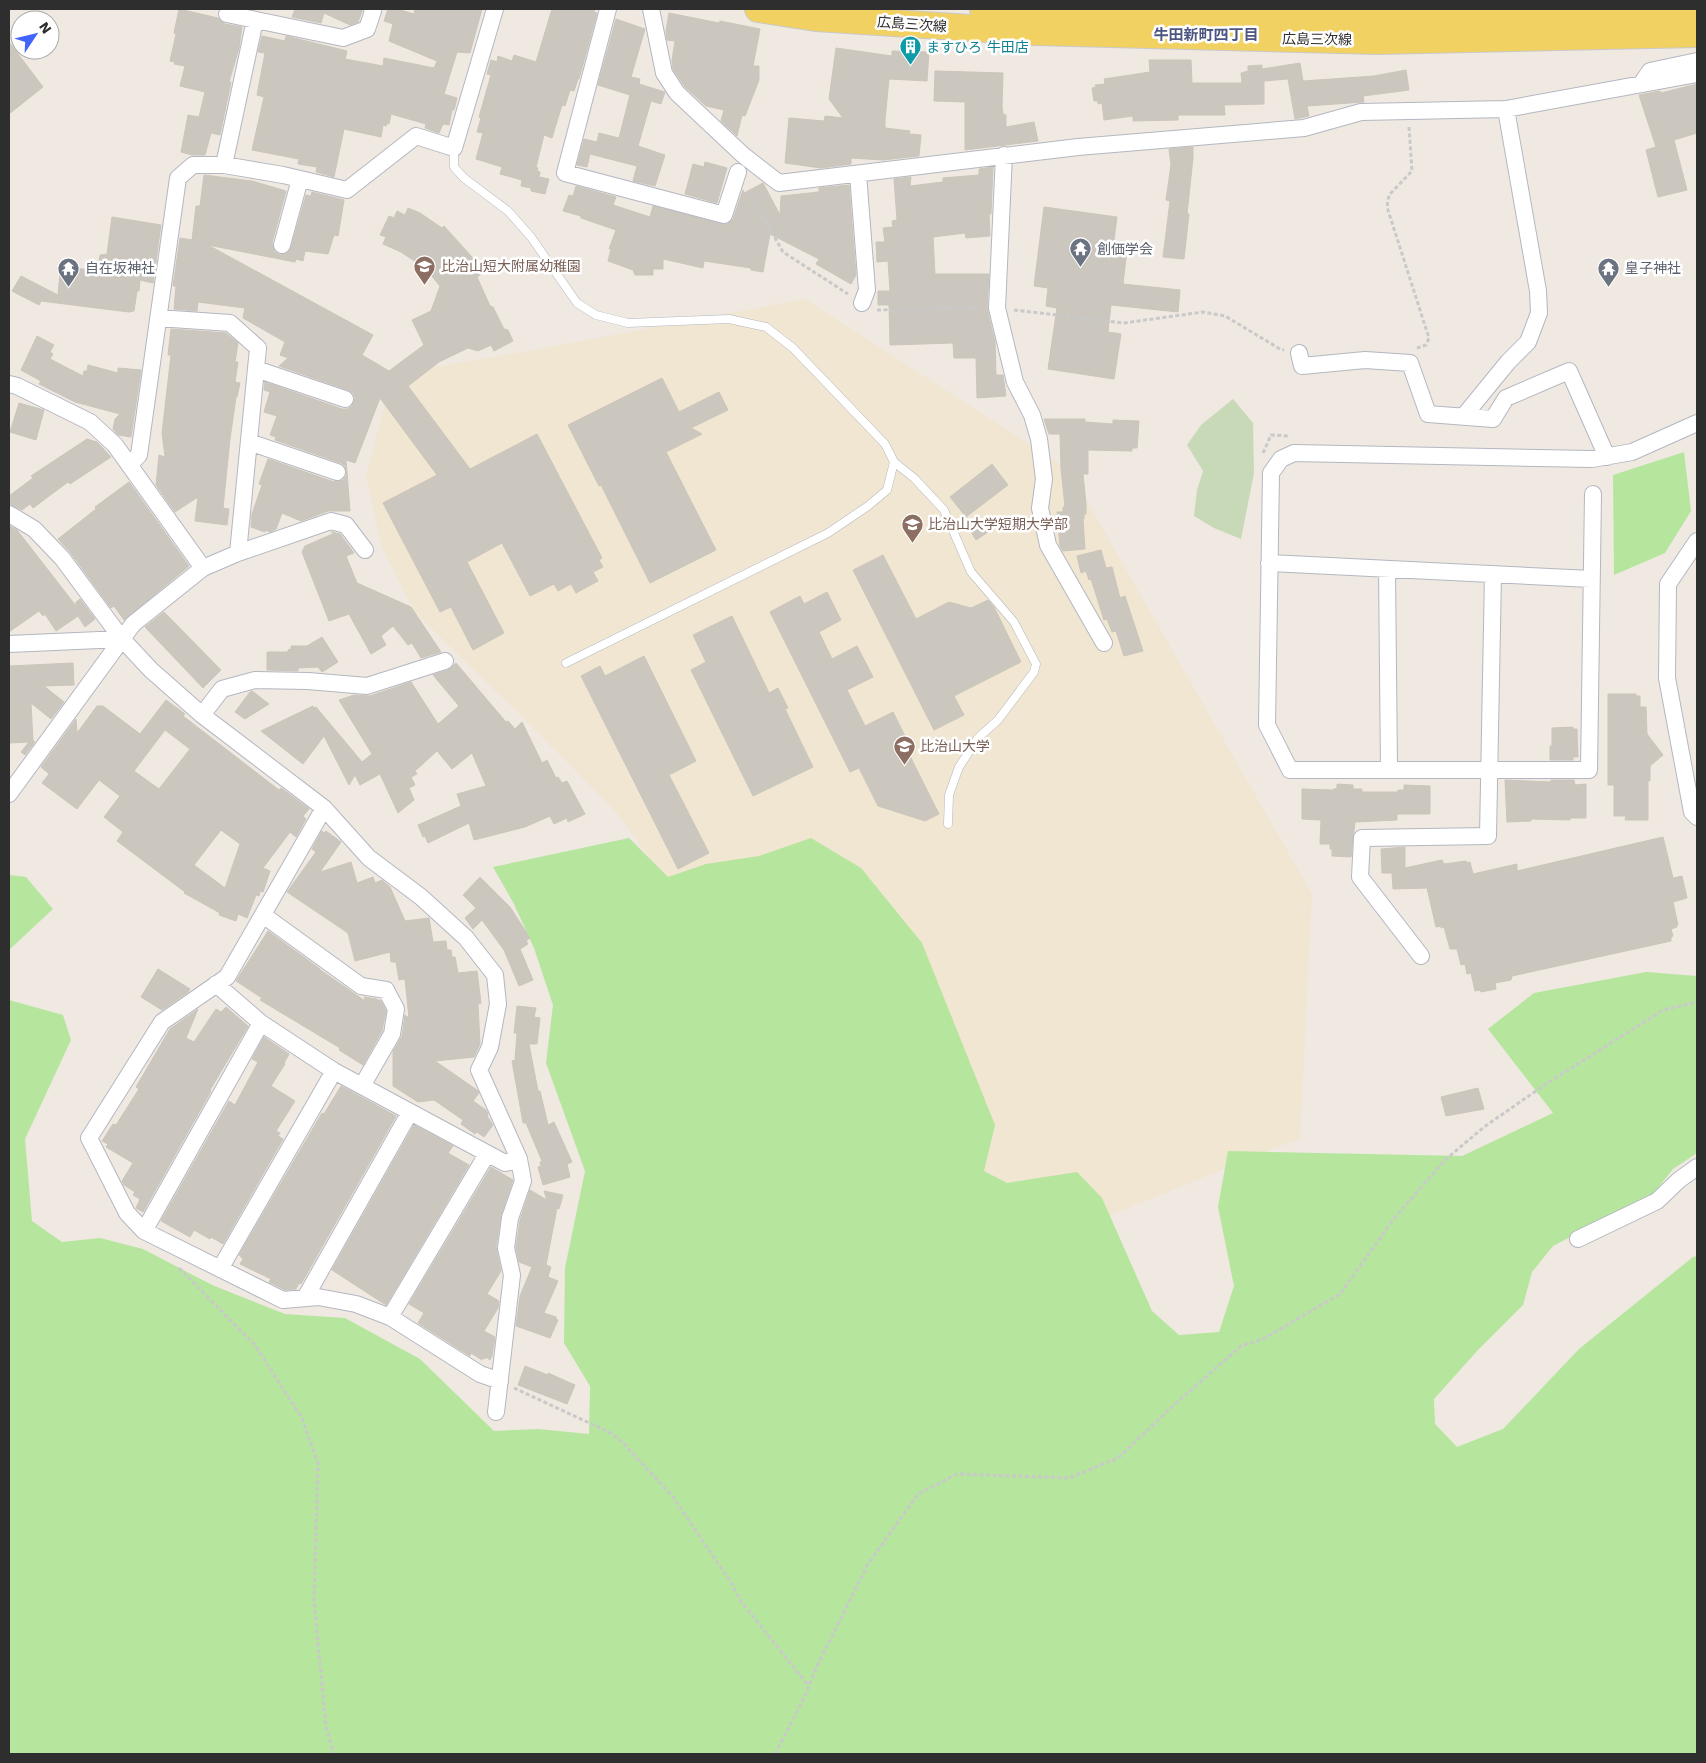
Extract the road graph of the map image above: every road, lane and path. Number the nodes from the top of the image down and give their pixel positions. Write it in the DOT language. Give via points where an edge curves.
graph roads {
  1 [pos="372,9"];
  2 [pos="495,9"];
  3 [pos="608,9"];
  4 [pos="651,9"];
  5 [pos="758,9"];
  6 [pos="983,9"];
  7 [pos="1697,12"];
  8 [pos="227,14"];
  9 [pos="255,20"];
  10 [pos="1697,34"];
  11 [pos="1697,61"];
  12 [pos="1697,74"];
  13 [pos="1641,84"];
  14 [pos="1506,109"];
  15 [pos="1408,111"];
  16 [pos="454,148"];
  17 [pos="1004,155"];
  18 [pos="224,165"];
  19 [pos="738,172"];
  20 [pos="858,174"];
  21 [pos="300,179"];
  22 [pos="282,245"];
  23 [pos="862,303"];
  24 [pos="1002,308"];
  25 [pos="158,318"];
  26 [pos="1409,348"];
  27 [pos="1299,353"];
  28 [pos="256,369"];
  29 [pos="9,384"];
  30 [pos="344,399"];
  31 [pos="1463,417"];
  32 [pos="1697,423"];
  33 [pos="249,442"];
  34 [pos="1607,457"];
  35 [pos="894,462"];
  36 [pos="130,464"];
  37 [pos="337,472"];
  38 [pos="1593,494"];
  39 [pos="9,514"];
  40 [pos="1697,542"];
  41 [pos="364,550"];
  42 [pos="238,553"];
  43 [pos="1269,564"];
  44 [pos="203,568"];
  45 [pos="1386,569"];
  46 [pos="1493,574"];
  47 [pos="1591,578"];
  48 [pos="122,639"];
  49 [pos="1104,643"];
  50 [pos="9,644"];
  51 [pos="445,661"];
  52 [pos="566,663"];
  53 [pos="202,715"];
  54 [pos="1389,769"];
  55 [pos="1489,769"];
  56 [pos="9,794"];
  57 [pos="324,808"];
  58 [pos="1697,817"];
  59 [pos="948,824"];
  60 [pos="263,915"];
  61 [pos="1421,956"];
  62 [pos="216,984"];
  63 [pos="1697,1002"];
  64 [pos="261,1023"];
  65 [pos="334,1071"];
  66 [pos="362,1086"];
  67 [pos="410,1112"];
  68 [pos="487,1154"];
  69 [pos="519,1160"];
  70 [pos="1697,1167"];
  71 [pos="144,1231"];
  72 [pos="1578,1238"];
  73 [pos="176,1264"];
  74 [pos="220,1269"];
  75 [pos="305,1298"];
  76 [pos="390,1317"];
  77 [pos="500,1381"];
  78 [pos="496,1412"];
  79 [pos="804,1698"];
  80 [pos="334,1754"];
  81 [pos="775,1754"];
  1 -- 9 [label="street" via="367,29 343,38"];
  2 -- 16 [label="street"];
  3 -- 19 [label="street" via="565,173 724,215"];
  4 -- 20 [label="street" via="664,74 677,94 743,155 779,183"];
  5 -- 10 [label="main road, 広島三次線" via="816,18 1035,32 1378,41"];
  6 -- 7 [label="main road, 広島三次線" via="1378,18"];
  8 -- 9 [label="street"];
  9 -- 18 [label="street"];
  11 -- 13 [label="street" via="1650,71"];
  12 -- 13 [label="street"];
  13 -- 14 [label="street"];
  14 -- 15 [label="street"];
  14 -- 31 [label="street" via="1538,291 1539,313 1528,342"];
  15 -- 17 [label="street" via="1361,112 1304,128"];
  15 -- 26 [label="path" via="1412,171 1389,195 1387,207 1429,338 1426,345"];
  16 -- 21 [label="street" via="416,136 347,190"];
  16 -- 35 [label="lane" via="454,167 508,211 531,237 577,303 596,315 628,323 729,318 766,327 793,348 885,444"];
  17 -- 20 [label="street"];
  17 -- 24 [label="street"];
  18 -- 21 [label="street"];
  18 -- 25 [label="street" via="193,165 178,178"];
  19 -- 23 [label="path" via="783,252"];
  20 -- 23 [label="street" via="867,290"];
  21 -- 22 [label="street"];
  23 -- 24 [label="path" via="872,310"];
  24 -- 27 [label="path" via="1124,324 1203,312 1225,316 1280,349"];
  24 -- 49 [label="street" via="1015,382 1032,415 1039,438 1044,480 1040,508 1048,544"];
  25 -- 28 [label="street" via="230,323 258,348"];
  25 -- 36 [label="street" via="139,455"];
  27 -- 31 [label="street" via="1302,366 1365,360 1410,363 1428,414"];
  28 -- 30 [label="street"];
  28 -- 33 [label="street"];
  29 -- 36 [label="street" via="90,422"];
  31 -- 34 [label="street" via="1493,419 1506,398 1569,371"];
  32 -- 34 [label="street" via="1632,452"];
  33 -- 37 [label="street"];
  33 -- 42 [label="street"];
  34 -- 43 [label="street" via="1294,453 1281,459 1271,473"];
  35 -- 52 [label="lane" via="887,490 828,533"];
  35 -- 59 [label="lane" via="944,510 972,572 1014,622 1036,664 1034,672 998,720 978,738 959,767 949,795"];
  36 -- 44 [label="street"];
  38 -- 47 [label="street"];
  39 -- 48 [label="street" via="34,529 62,558"];
  40 -- 58 [label="street" via="1668,584 1667,678 1692,812"];
  41 -- 42 [label="street" via="346,525 331,520"];
  42 -- 44 [label="street"];
  43 -- 45 [label="street"];
  43 -- 54 [label="street" via="1267,725 1290,770"];
  44 -- 48 [label="street" via="133,624"];
  45 -- 46 [label="street"];
  45 -- 54 [label="street"];
  46 -- 47 [label="street"];
  46 -- 55 [label="street"];
  47 -- 55 [label="street" via="1589,770"];
  48 -- 50 [label="street"];
  48 -- 53 [label="street" via="150,670"];
  48 -- 56 [label="street"];
  51 -- 53 [label="street" via="367,686 255,680 222,689"];
  53 -- 57 [label="street"];
  54 -- 55 [label="street"];
  55 -- 61 [label="street" via="1488,836 1362,838 1360,877"];
  57 -- 60 [label="street"];
  57 -- 69 [label="street" via="369,858 422,898 466,938 495,975 498,1004 490,1047 479,1070"];
  60 -- 62 [label="street" via="226,977"];
  60 -- 66 [label="street" via="360,986 386,990 396,1009 392,1034"];
  62 -- 64 [label="street"];
  62 -- 71 [label="street" via="162,1022 89,1138 127,1213"];
  63 -- 79 [label="path" via="1663,1010 1484,1127 1445,1160 1395,1217 1340,1294 1263,1339 1241,1346 1118,1458 1069,1478 957,1474 918,1494 868,1564"];
  64 -- 65 [label="street"];
  64 -- 71 [label="street"];
  65 -- 66 [label="street"];
  65 -- 74 [label="street"];
  66 -- 67 [label="street"];
  67 -- 68 [label="street"];
  67 -- 75 [label="street"];
  68 -- 69 [label="street" via="505,1163"];
  68 -- 76 [label="street"];
  69 -- 77 [label="street" via="523,1181 510,1218 506,1248 512,1275"];
  70 -- 72 [label="street" via="1678,1180 1658,1201"];
  71 -- 74 [label="street"];
  73 -- 80 [label="path" via="254,1344 302,1418 318,1464 314,1601 326,1727"];
  74 -- 75 [label="street" via="283,1300"];
  75 -- 76 [label="street" via="356,1304"];
  76 -- 77 [label="street" via="480,1374"];
  77 -- 78 [label="street"];
  77 -- 79 [label="path" via="611,1433 624,1444 673,1497 742,1603 808,1685"];
  79 -- 81 [label="path"];
}
